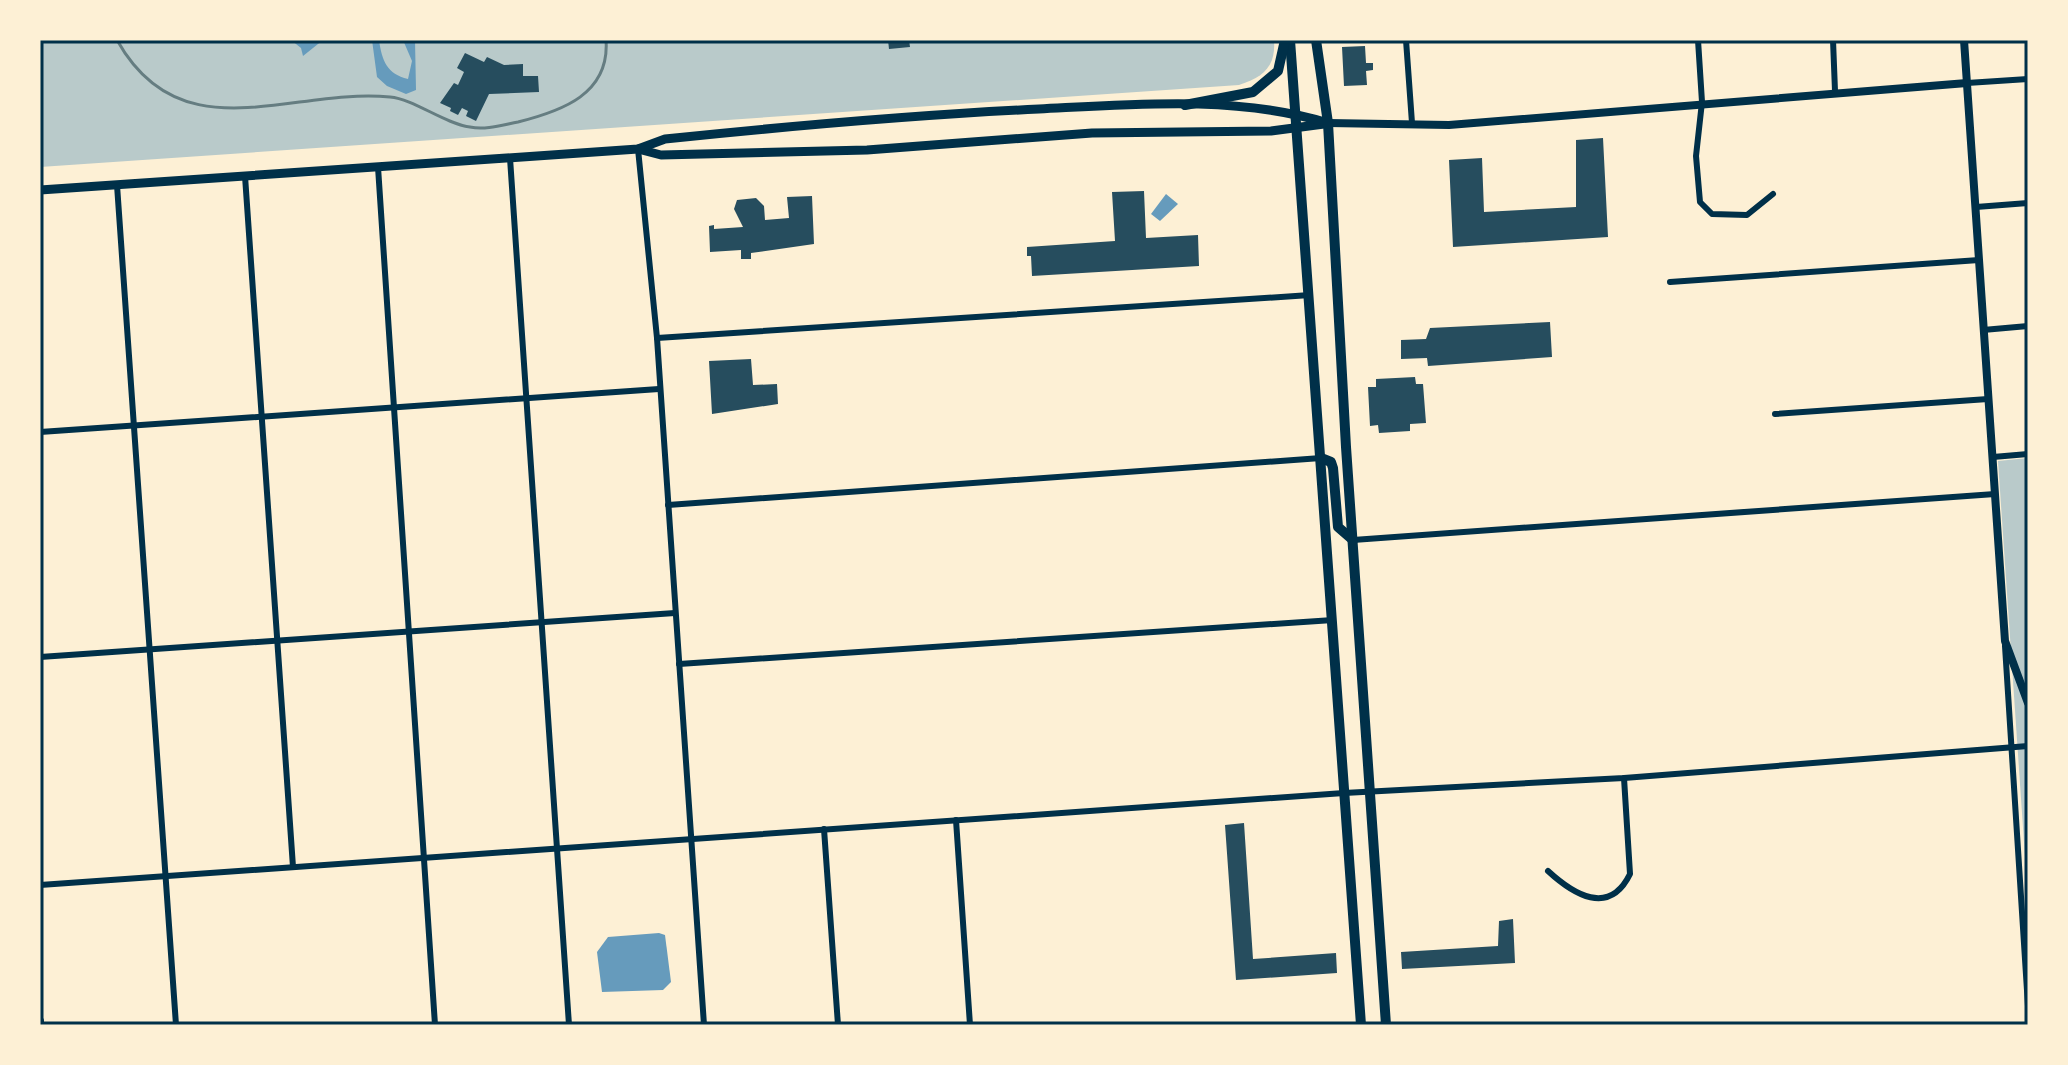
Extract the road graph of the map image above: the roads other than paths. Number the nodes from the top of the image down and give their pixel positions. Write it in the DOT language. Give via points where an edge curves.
graph roads {
  1 [pos="1288,40"];
  2 [pos="1316,40"];
  3 [pos="1406,40"];
  4 [pos="1698,40"];
  5 [pos="1833,40"];
  6 [pos="1964,40"];
  7 [pos="2028,79"];
  8 [pos="1967,83"];
  9 [pos="1835,91"];
  10 [pos="1702,102"];
  11 [pos="1185,105"];
  12 [pos="1297,114"];
  13 [pos="1328,123"];
  14 [pos="1412,123"];
  15 [pos="1298,129"];
  16 [pos="638,149"];
  17 [pos="510,158"];
  18 [pos="378,167"];
  19 [pos="245,176"];
  20 [pos="117,185"];
  21 [pos="40,190"];
  22 [pos="1773,194"];
  23 [pos="2028,203"];
  24 [pos="1976,207"];
  25 [pos="1979,260"];
  26 [pos="1670,282"];
  27 [pos="1310,295"];
  28 [pos="2028,326"];
  29 [pos="1983,330"];
  30 [pos="657,338"];
  31 [pos="659,389"];
  32 [pos="528,397"];
  33 [pos="1988,399"];
  34 [pos="395,408"];
  35 [pos="1775,414"];
  36 [pos="263,417"];
  37 [pos="134,426"];
  38 [pos="40,432"];
  39 [pos="2028,454"];
  40 [pos="1993,457"];
  41 [pos="1321,458"];
  42 [pos="1995,494"];
  43 [pos="668,505"];
  44 [pos="1353,540"];
  45 [pos="675,613"];
  46 [pos="1333,620"];
  47 [pos="542,622"];
  48 [pos="410,631"];
  49 [pos="277,641"];
  50 [pos="2005,641"];
  51 [pos="150,651"];
  52 [pos="40,657"];
  53 [pos="679,664"];
  54 [pos="2028,703"];
  55 [pos="2012,746"];
  56 [pos="2028,746"];
  57 [pos="1624,778"];
  58 [pos="1369,792"];
  59 [pos="1344,793"];
  60 [pos="956,820"];
  61 [pos="824,829"];
  62 [pos="691,839"];
  63 [pos="556,848"];
  64 [pos="423,856"];
  65 [pos="293,867"];
  66 [pos="1548,871"];
  67 [pos="167,878"];
  68 [pos="40,885"];
  69 [pos="2028,1006"];
  70 [pos="176,1025"];
  71 [pos="435,1025"];
  72 [pos="569,1025"];
  73 [pos="704,1025"];
  74 [pos="838,1025"];
  75 [pos="970,1025"];
  76 [pos="1361,1025"];
  77 [pos="1386,1025"];
  1 -- 11 [label="main road" via="1278,71 1253,92"];
  1 -- 12 [label="main road"];
  2 -- 13 [label="main road"];
  3 -- 14 [label="street"];
  4 -- 10 [label="street"];
  5 -- 9 [label="street"];
  6 -- 8 [label="street"];
  7 -- 8 [label="street"];
  8 -- 9 [label="street"];
  8 -- 24 [label="street"];
  9 -- 10 [label="street"];
  10 -- 14 [label="street" via="1449,125"];
  10 -- 22 [label="street" via="1696,156 1700,202 1712,214 1747,215"];
  11 -- 12 [label="main road"];
  11 -- 16 [label="main road" via="864,118 665,139"];
  12 -- 13 [label="main road"];
  12 -- 15 [label="main road"];
  13 -- 14 [label="street"];
  13 -- 15 [label="main road"];
  13 -- 44 [label="main road"];
  15 -- 16 [label="main road" via="1092,133 819,151 661,155"];
  15 -- 27 [label="main road"];
  16 -- 17 [label="main road"];
  16 -- 30 [label="street"];
  17 -- 18 [label="main road"];
  17 -- 32 [label="street"];
  18 -- 19 [label="main road"];
  18 -- 34 [label="street"];
  19 -- 20 [label="main road"];
  19 -- 36 [label="street"];
  20 -- 21 [label="main road"];
  20 -- 37 [label="street"];
  23 -- 24 [label="street"];
  24 -- 25 [label="street"];
  25 -- 26 [label="street"];
  25 -- 29 [label="street"];
  27 -- 30 [label="street"];
  27 -- 41 [label="main road"];
  28 -- 29 [label="street"];
  29 -- 33 [label="street"];
  30 -- 31 [label="street"];
  31 -- 32 [label="street"];
  31 -- 43 [label="street"];
  32 -- 34 [label="street"];
  32 -- 47 [label="street"];
  33 -- 35 [label="street"];
  33 -- 40 [label="street"];
  34 -- 36 [label="street"];
  34 -- 48 [label="street"];
  36 -- 37 [label="street"];
  36 -- 49 [label="street"];
  37 -- 38 [label="street"];
  37 -- 51 [label="street"];
  39 -- 40 [label="street"];
  40 -- 42 [label="street"];
  41 -- 43 [label="street"];
  41 -- 44 [label="main road" via="1333,468 1338,527"];
  41 -- 46 [label="main road"];
  42 -- 44 [label="street"];
  42 -- 50 [label="street"];
  43 -- 45 [label="street"];
  44 -- 58 [label="main road"];
  45 -- 47 [label="street"];
  45 -- 53 [label="street"];
  46 -- 53 [label="street"];
  46 -- 59 [label="main road"];
  47 -- 48 [label="street"];
  47 -- 63 [label="street"];
  48 -- 49 [label="street"];
  48 -- 64 [label="street"];
  49 -- 51 [label="street"];
  49 -- 65 [label="street"];
  50 -- 54 [label="street"];
  50 -- 55 [label="street"];
  51 -- 52 [label="street"];
  51 -- 67 [label="street"];
  53 -- 62 [label="street"];
  55 -- 56 [label="street"];
  55 -- 57 [label="street"];
  55 -- 69 [label="street"];
  57 -- 58 [label="street"];
  57 -- 66 [label="street" via="1630,874 1623,888 1610,896 1583,897"];
  58 -- 59 [label="street"];
  58 -- 77 [label="main road"];
  59 -- 60 [label="street"];
  59 -- 76 [label="main road"];
  60 -- 61 [label="street"];
  60 -- 75 [label="street"];
  61 -- 62 [label="street"];
  61 -- 74 [label="street"];
  62 -- 63 [label="street"];
  62 -- 73 [label="street"];
  63 -- 64 [label="street"];
  63 -- 72 [label="street"];
  64 -- 65 [label="street"];
  64 -- 71 [label="street"];
  65 -- 67 [label="street"];
  67 -- 68 [label="street"];
  67 -- 70 [label="street"];
}
